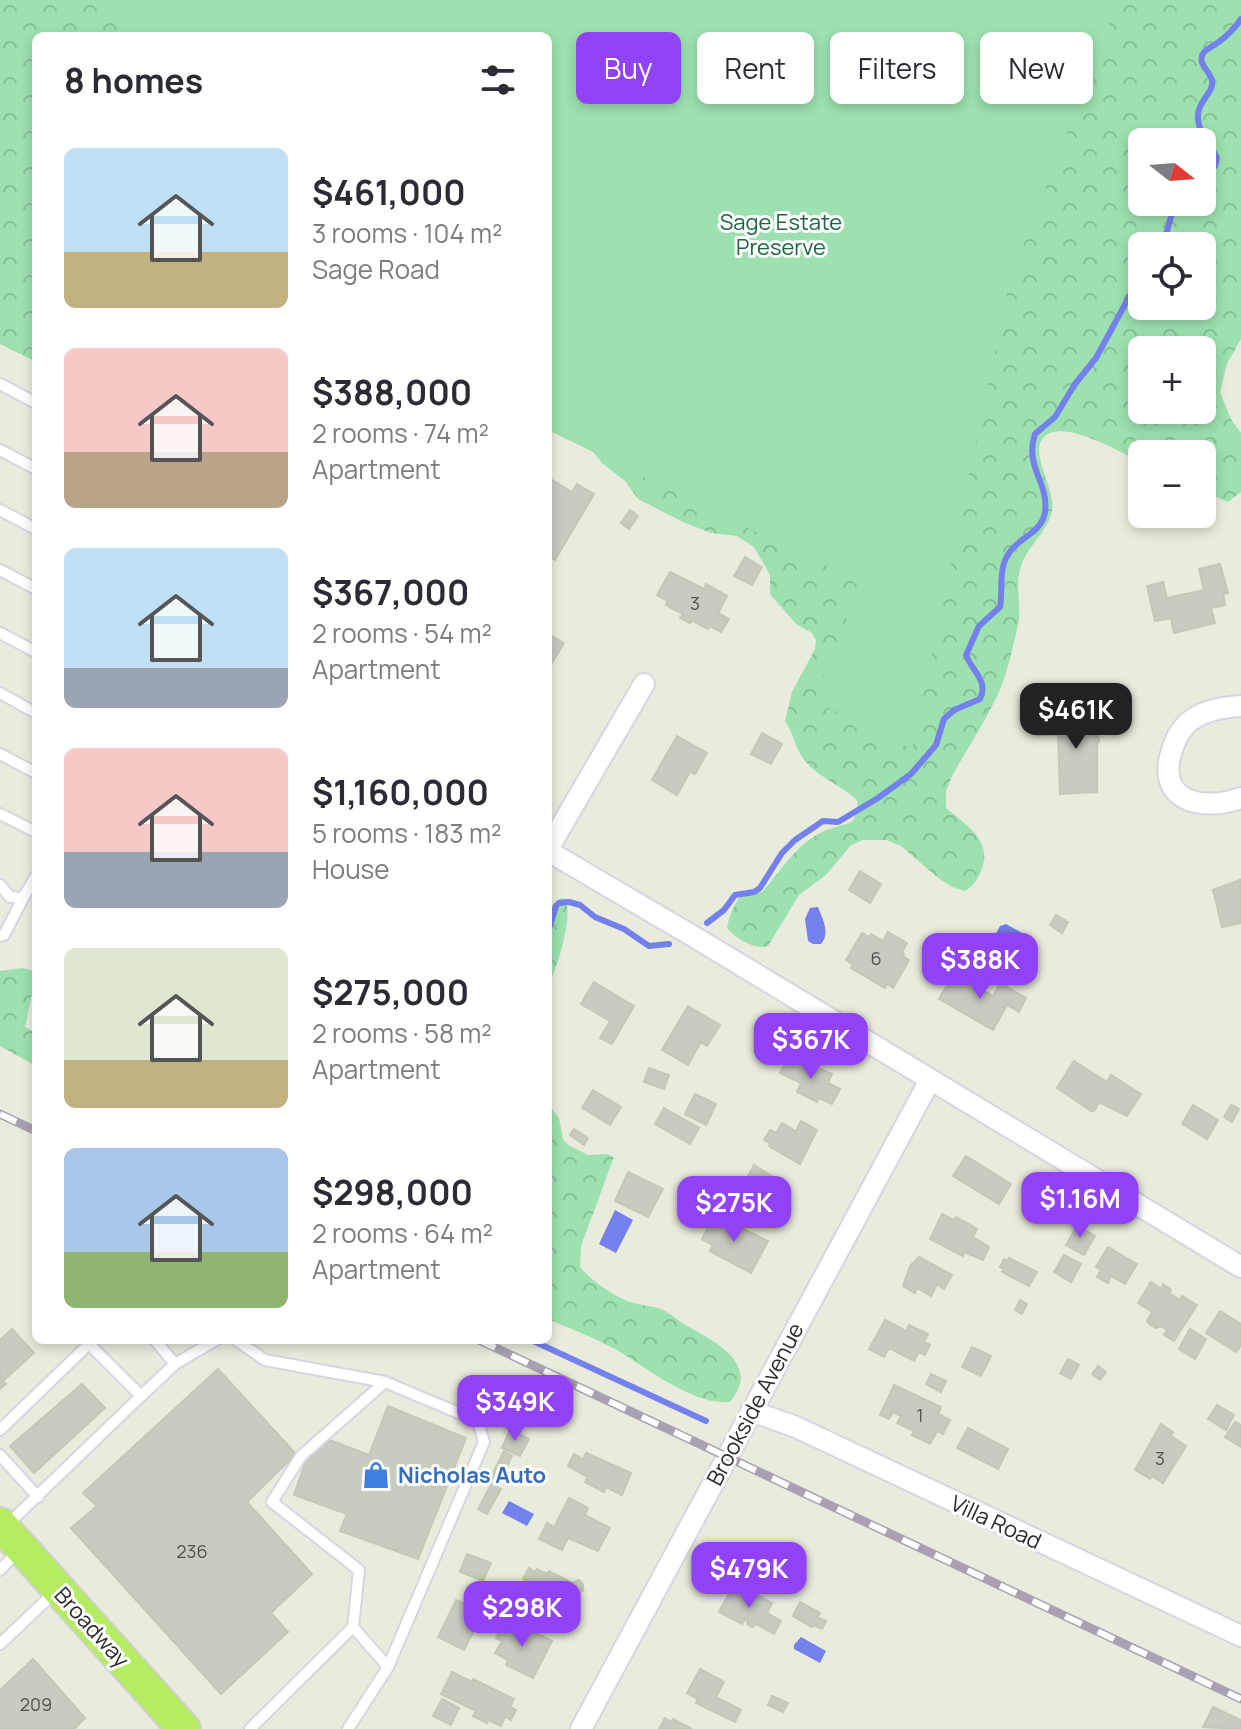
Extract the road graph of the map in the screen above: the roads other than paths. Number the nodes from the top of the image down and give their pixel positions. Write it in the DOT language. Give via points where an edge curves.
graph roads {
  1 [pos="0,384"];
  2 [pos="32,401"];
  3 [pos="0,450"];
  4 [pos="32,467"];
  5 [pos="0,510"];
  6 [pos="32,527"];
  7 [pos="0,570"];
  8 [pos="32,587"];
  9 [pos="0,633"];
  10 [pos="32,650"];
  11 [pos="644,684"];
  12 [pos="0,693"];
  13 [pos="1241,706"];
  14 [pos="32,711"];
  15 [pos="0,754"];
  16 [pos="32,771"];
  17 [pos="1241,798"];
  18 [pos="0,814"];
  19 [pos="32,830"];
  20 [pos="552,843"];
  21 [pos="552,852"];
  22 [pos="32,883"];
  23 [pos="0,885"];
  24 [pos="23,898"];
  25 [pos="0,936"];
  26 [pos="930,1080"];
  27 [pos="1241,1267"];
  28 [pos="158,1344"];
  29 [pos="209,1344"];
  30 [pos="242,1344"];
  31 [pos="175,1364"];
  32 [pos="385,1382"];
  33 [pos="141,1396"];
  34 [pos="751,1411"];
  35 [pos="0,1430"];
  36 [pos="0,1455"];
  37 [pos="38,1497"];
  38 [pos="6,1543"];
  39 [pos="59,1589"];
  40 [pos="353,1627"];
  41 [pos="1241,1636"];
  42 [pos="0,1644"];
  43 [pos="388,1667"];
  44 [pos="184,1729"];
  45 [pos="250,1729"];
  46 [pos="348,1729"];
  47 [pos="581,1729"];
  1 -- 2 [label="lane"];
  3 -- 4 [label="lane"];
  5 -- 6 [label="lane"];
  7 -- 8 [label="lane"];
  9 -- 10 [label="lane"];
  11 -- 20 [label="street"];
  12 -- 14 [label="lane"];
  13 -- 17 [label="street" via="1187,723 1173,747 1168,779 1189,801"];
  15 -- 16 [label="lane"];
  18 -- 19 [label="lane"];
  21 -- 26 [label="street"];
  22 -- 24 [label="lane"];
  23 -- 24 [label="lane" via="10,897"];
  24 -- 25 [label="lane"];
  26 -- 27 [label="street"];
  26 -- 34 [label="street, Brookside Avenue"];
  28 -- 31 [label="lane"];
  29 -- 31 [label="lane"];
  30 -- 32 [label="lane" via="265,1360"];
  31 -- 33 [label="lane"];
  32 -- 40 [label="lane" via="301,1456 272,1502 359,1570"];
  32 -- 43 [label="lane" via="478,1421 484,1442"];
  33 -- 35 [label="lane" via="89,1344"];
  33 -- 37 [label="lane"];
  34 -- 41 [label="street, Villa Road" via="796,1427"];
  34 -- 47 [label="street, Brookside Avenue"];
  36 -- 37 [label="lane"];
  37 -- 38 [label="lane"];
  38 -- 39 [label="main road, Broadway"];
  39 -- 42 [label="lane"];
  39 -- 44 [label="main road, Broadway"];
  40 -- 43 [label="lane"];
  40 -- 45 [label="lane"];
  43 -- 46 [label="lane"];
}
